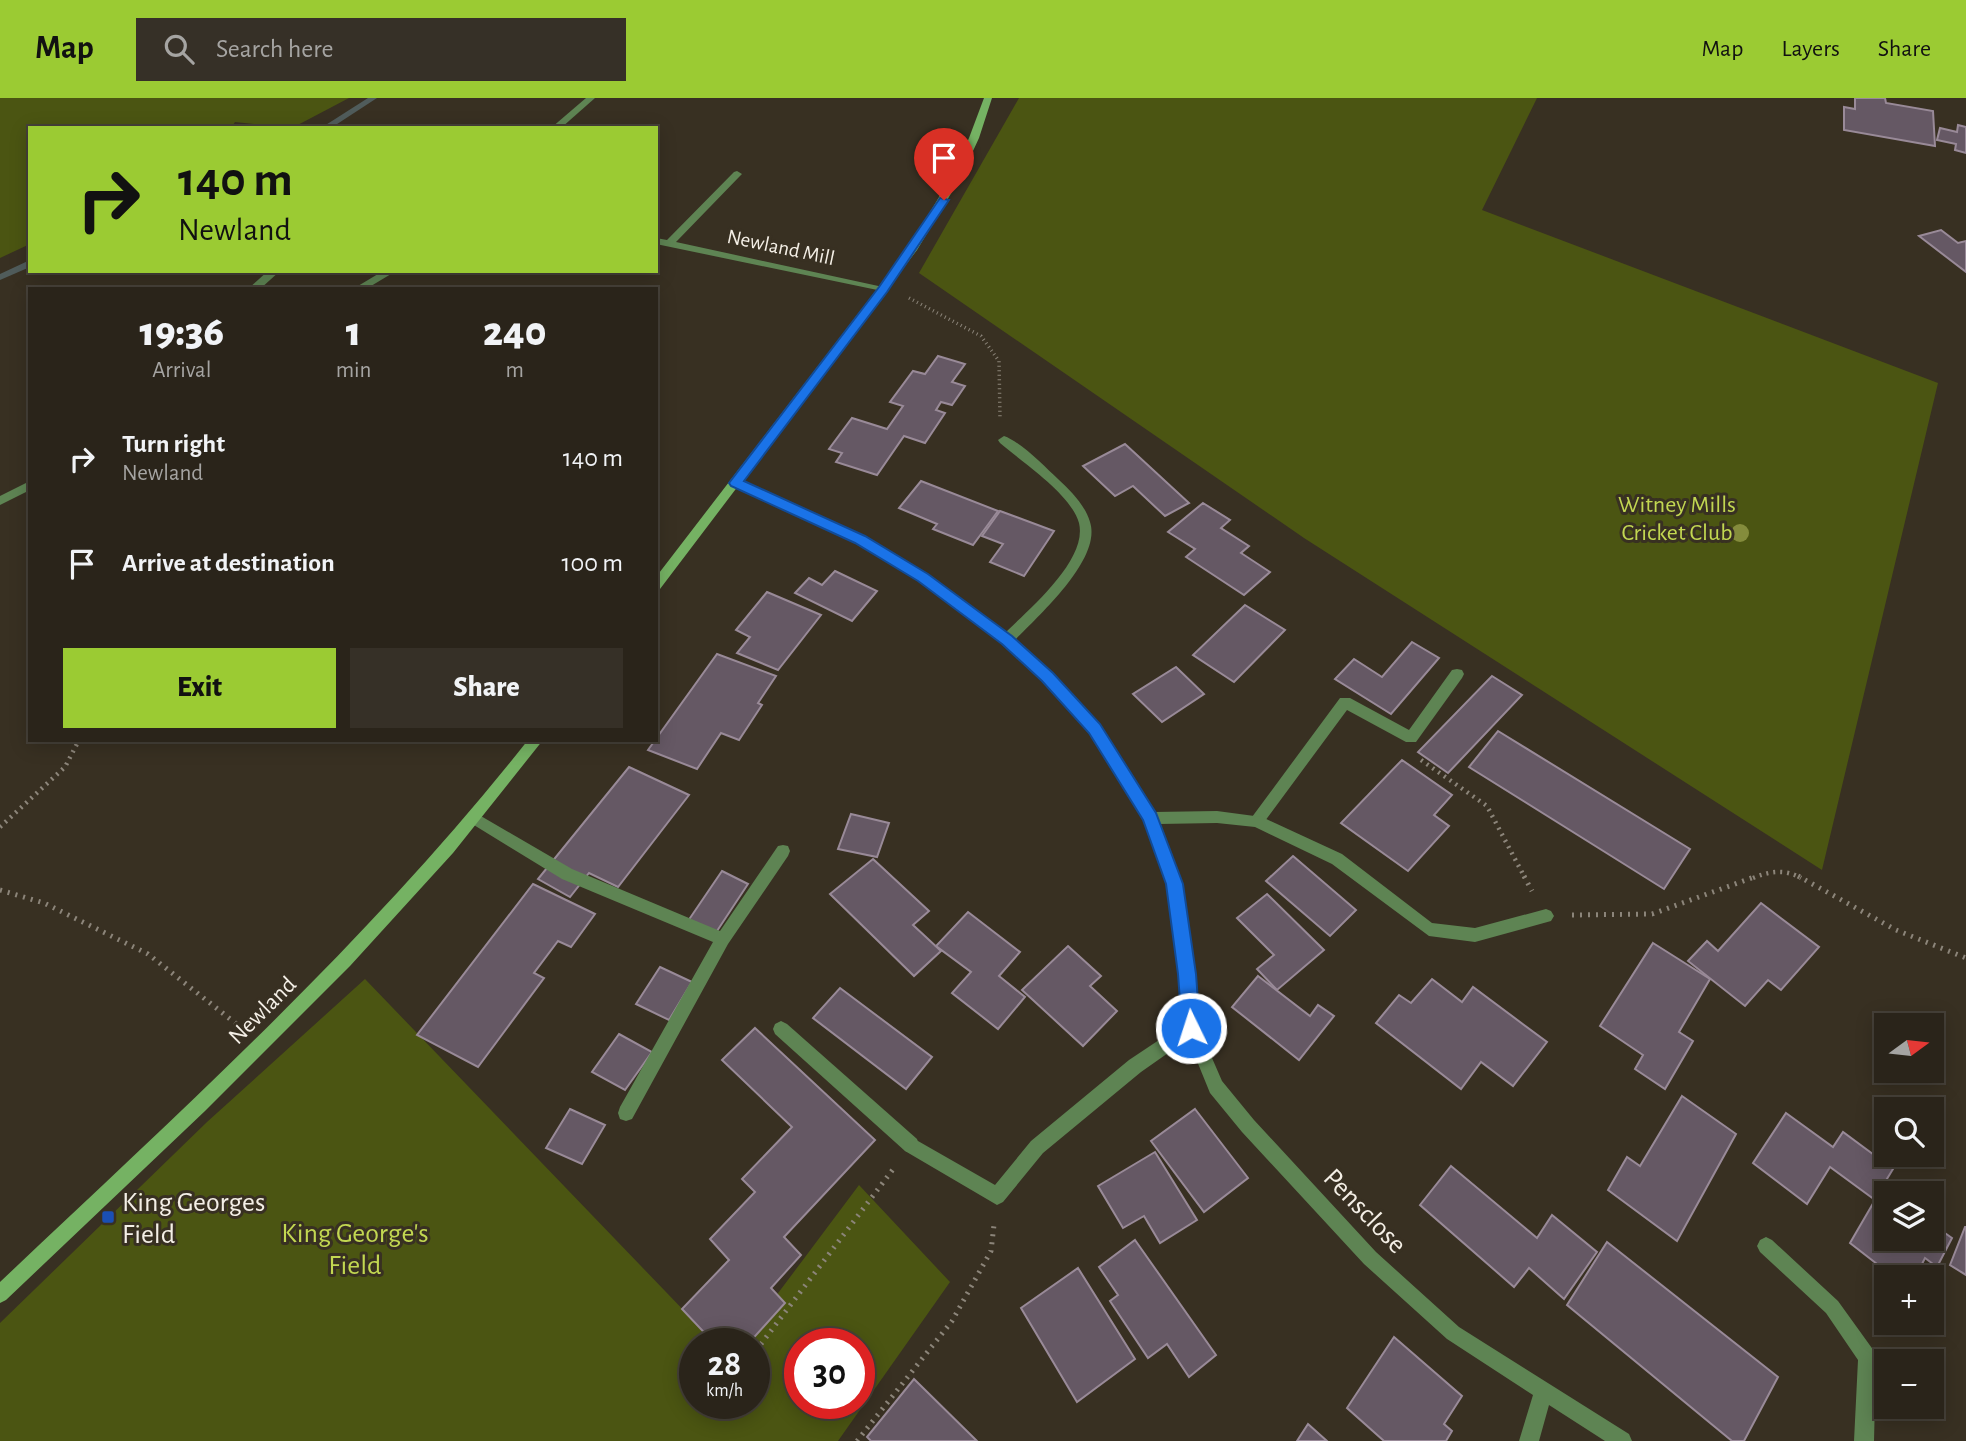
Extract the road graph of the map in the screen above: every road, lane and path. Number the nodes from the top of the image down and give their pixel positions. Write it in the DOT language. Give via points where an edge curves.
graph roads {
  1 [pos="591,98"];
  2 [pos="988,98"];
  3 [pos="557,126"];
  4 [pos="737,174"];
  5 [pos="658,241"];
  6 [pos="670,243"];
  7 [pos="273,273"];
  8 [pos="387,273"];
  9 [pos="257,287"];
  10 [pos="362,287"];
  11 [pos="883,290"];
  12 [pos="1003,440"];
  13 [pos="736,483"];
  14 [pos="28,486"];
  15 [pos="0,501"];
  16 [pos="658,583"];
  17 [pos="1007,640"];
  18 [pos="1457,674"];
  19 [pos="1411,738"];
  20 [pos="78,742"];
  21 [pos="534,742"];
  22 [pos="474,818"];
  23 [pos="1150,818"];
  24 [pos="1257,821"];
  25 [pos="0,827"];
  26 [pos="783,851"];
  27 [pos="0,890"];
  28 [pos="1546,916"];
  29 [pos="723,939"];
  30 [pos="1966,958"];
  31 [pos="1191,1028"];
  32 [pos="781,1029"];
  33 [pos="262,1044"];
  34 [pos="626,1113"];
  35 [pos="911,1145"];
  36 [pos="997,1196"];
  37 [pos="1766,1245"];
  38 [pos="0,1294"];
  39 [pos="770,1333"];
  40 [pos="1544,1391"];
  41 [pos="858,1441"];
  42 [pos="1529,1441"];
  43 [pos="1622,1441"];
  44 [pos="1864,1441"];
  1 -- 3 [label="street"];
  2 -- 11 [label="main road" via="944,200"];
  4 -- 6 [label="street, Newland Mill"];
  5 -- 6 [label="street, Newland Mill"];
  6 -- 11 [label="street, Newland Mill"];
  7 -- 9 [label="street"];
  8 -- 10 [label="street"];
  11 -- 12 [label="path" via="909,298 981,337 999,361"];
  11 -- 13 [label="main road"];
  12 -- 17 [label="street" via="1069,499 1085,525 1083,550 1064,579"];
  13 -- 16 [label="main road"];
  13 -- 17 [label="street, Pensclose" via="860,540 923,578"];
  14 -- 15 [label="street"];
  17 -- 23 [label="street, Pensclose" via="1095,729"];
  18 -- 19 [label="street"];
  19 -- 24 [label="street" via="1346,702"];
  19 -- 28 [label="path" via="1408,752 1487,806"];
  20 -- 25 [label="path" via="65,767"];
  21 -- 22 [label="main road, Newland"];
  22 -- 29 [label="street" via="567,874"];
  22 -- 33 [label="main road, Newland" via="391,912"];
  23 -- 24 [label="street"];
  23 -- 31 [label="street, Pensclose" via="1175,884"];
  24 -- 28 [label="street" via="1337,859 1429,929 1475,935"];
  26 -- 29 [label="street"];
  27 -- 33 [label="path" via="44,903 148,954"];
  28 -- 30 [label="path" via="1652,914 1765,873 1788,871 1896,930"];
  29 -- 34 [label="street"];
  31 -- 36 [label="street" via="1135,1066 1037,1147"];
  31 -- 40 [label="street, Pensclose" via="1216,1087 1370,1258 1453,1333"];
  32 -- 35 [label="street"];
  33 -- 38 [label="main road, Newland"];
  35 -- 36 [label="street"];
  35 -- 39 [label="path"];
  36 -- 41 [label="path" via="991,1251 952,1321"];
  37 -- 44 [label="street" via="1832,1307 1867,1358"];
  40 -- 42 [label="street"];
  40 -- 43 [label="street, Pensclose"];
}
